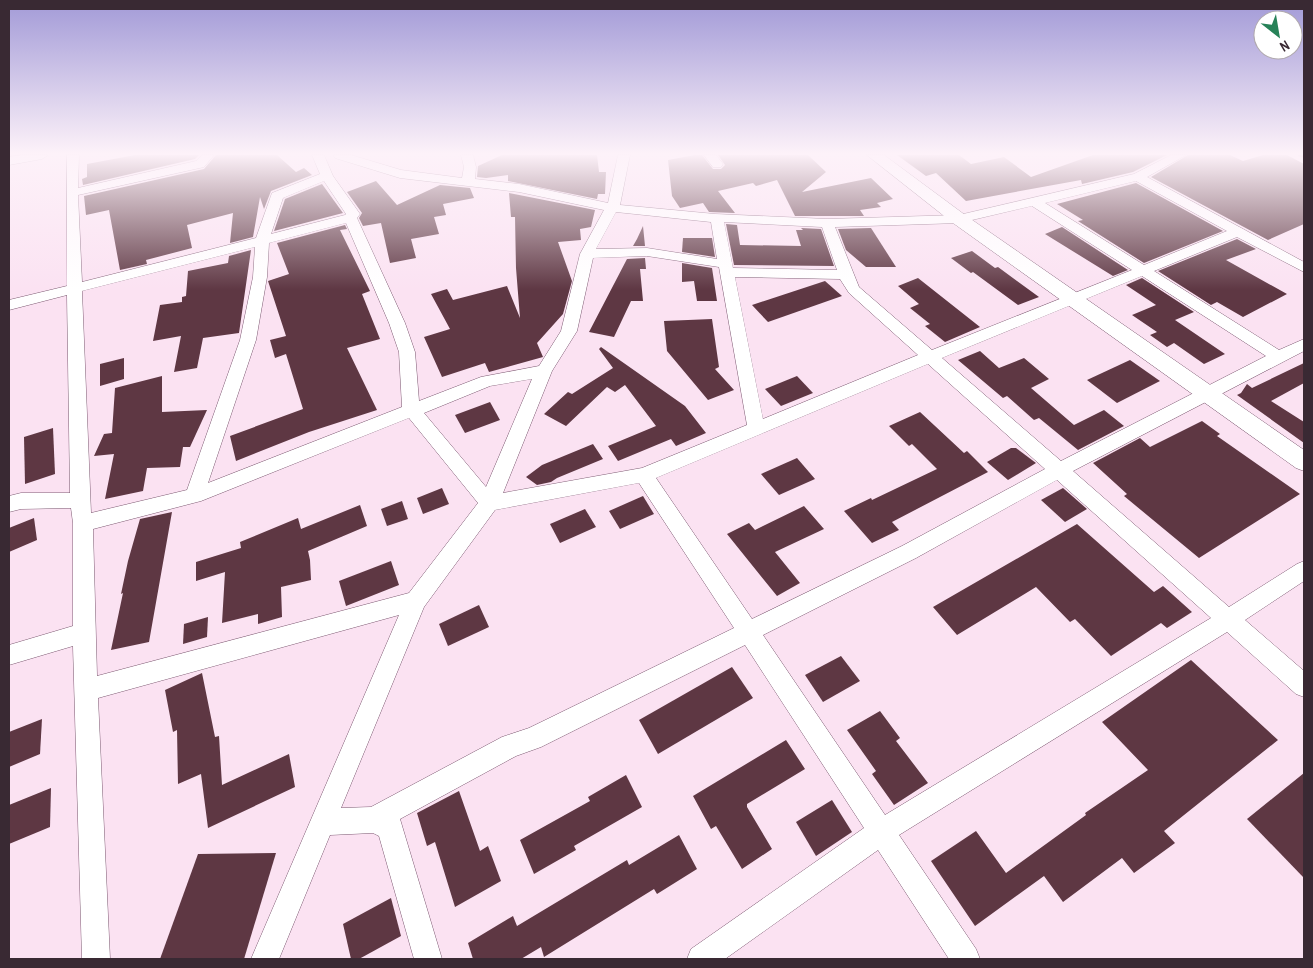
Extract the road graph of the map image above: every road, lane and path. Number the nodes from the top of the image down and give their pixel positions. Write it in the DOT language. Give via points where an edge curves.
graph roads {
  1 [pos="72,200"];
  2 [pos="275,200"];
  3 [pos="343,200"];
  4 [pos="575,200"];
  5 [pos="615,200"];
  6 [pos="934,200"];
  7 [pos="1043,200"];
  8 [pos="1180,200"];
  9 [pos="1035,202"];
  10 [pos="611,208"];
  11 [pos="350,218"];
  12 [pos="717,218"];
  13 [pos="959,219"];
  14 [pos="827,223"];
  15 [pos="1238,232"];
  16 [pos="262,241"];
  17 [pos="587,254"];
  18 [pos="726,268"];
  19 [pos="1304,268"];
  20 [pos="1143,271"];
  21 [pos="846,275"];
  22 [pos="74,289"];
  23 [pos="1072,299"];
  24 [pos="9,306"];
  25 [pos="1304,344"];
  26 [pos="929,357"];
  27 [pos="1279,357"];
  28 [pos="544,371"];
  29 [pos="1205,394"];
  30 [pos="411,409"];
  31 [pos="756,429"];
  32 [pos="1304,462"];
  33 [pos="1059,470"];
  34 [pos="644,476"];
  35 [pos="194,496"];
  36 [pos="80,500"];
  37 [pos="489,503"];
  38 [pos="9,504"];
  39 [pos="83,523"];
  40 [pos="1304,570"];
  41 [pos="416,601"];
  42 [pos="1228,620"];
  43 [pos="748,631"];
  44 [pos="84,633"];
  45 [pos="9,655"];
  46 [pos="1304,686"];
  47 [pos="88,690"];
  48 [pos="373,820"];
  49 [pos="323,822"];
  50 [pos="882,831"];
  51 [pos="96,959"];
  52 [pos="265,959"];
  53 [pos="428,959"];
  54 [pos="701,959"];
  55 [pos="966,959"];
  1 -- 22 [label="street"];
  2 -- 16 [label="street"];
  3 -- 11 [label="street" via="352,214"];
  4 -- 10 [label="street"];
  5 -- 10 [label="street"];
  6 -- 13 [label="street"];
  7 -- 9 [label="street"];
  8 -- 15 [label="street"];
  9 -- 13 [label="street"];
  9 -- 20 [label="street"];
  10 -- 12 [label="street"];
  10 -- 17 [label="street"];
  11 -- 16 [label="street"];
  11 -- 30 [label="street" via="407,352"];
  12 -- 14 [label="street"];
  12 -- 18 [label="street"];
  13 -- 14 [label="street"];
  13 -- 23 [label="street"];
  14 -- 21 [label="street"];
  15 -- 19 [label="street"];
  15 -- 20 [label="street"];
  16 -- 22 [label="street"];
  16 -- 35 [label="street" via="260,278 248,340"];
  17 -- 18 [label="street" via="647,252"];
  17 -- 28 [label="street" via="569,331"];
  18 -- 21 [label="street"];
  18 -- 31 [label="street"];
  20 -- 23 [label="street"];
  20 -- 27 [label="street"];
  21 -- 26 [label="street" via="854,290"];
  22 -- 24 [label="street"];
  22 -- 36 [label="street"];
  23 -- 26 [label="street"];
  23 -- 29 [label="street"];
  25 -- 27 [label="street"];
  26 -- 31 [label="street"];
  26 -- 33 [label="street"];
  27 -- 29 [label="street"];
  28 -- 30 [label="street" via="487,380"];
  28 -- 37 [label="street"];
  29 -- 32 [label="street"];
  29 -- 33 [label="street"];
  30 -- 35 [label="street"];
  30 -- 37 [label="street"];
  31 -- 34 [label="street"];
  33 -- 42 [label="street"];
  33 -- 43 [label="street" via="909,552"];
  34 -- 37 [label="street"];
  34 -- 43 [label="street"];
  35 -- 39 [label="street"];
  36 -- 38 [label="street"];
  36 -- 39 [label="street"];
  37 -- 41 [label="street"];
  39 -- 44 [label="street"];
  40 -- 42 [label="street"];
  41 -- 47 [label="street"];
  41 -- 49 [label="street"];
  42 -- 46 [label="street"];
  42 -- 50 [label="street"];
  43 -- 48 [label="street" via="533,739 511,746"];
  43 -- 50 [label="street"];
  44 -- 45 [label="street"];
  44 -- 47 [label="street"];
  47 -- 51 [label="street"];
  48 -- 49 [label="street"];
  48 -- 53 [label="street" via="390,827"];
  49 -- 52 [label="street"];
  50 -- 54 [label="street"];
  50 -- 55 [label="street"];
}
